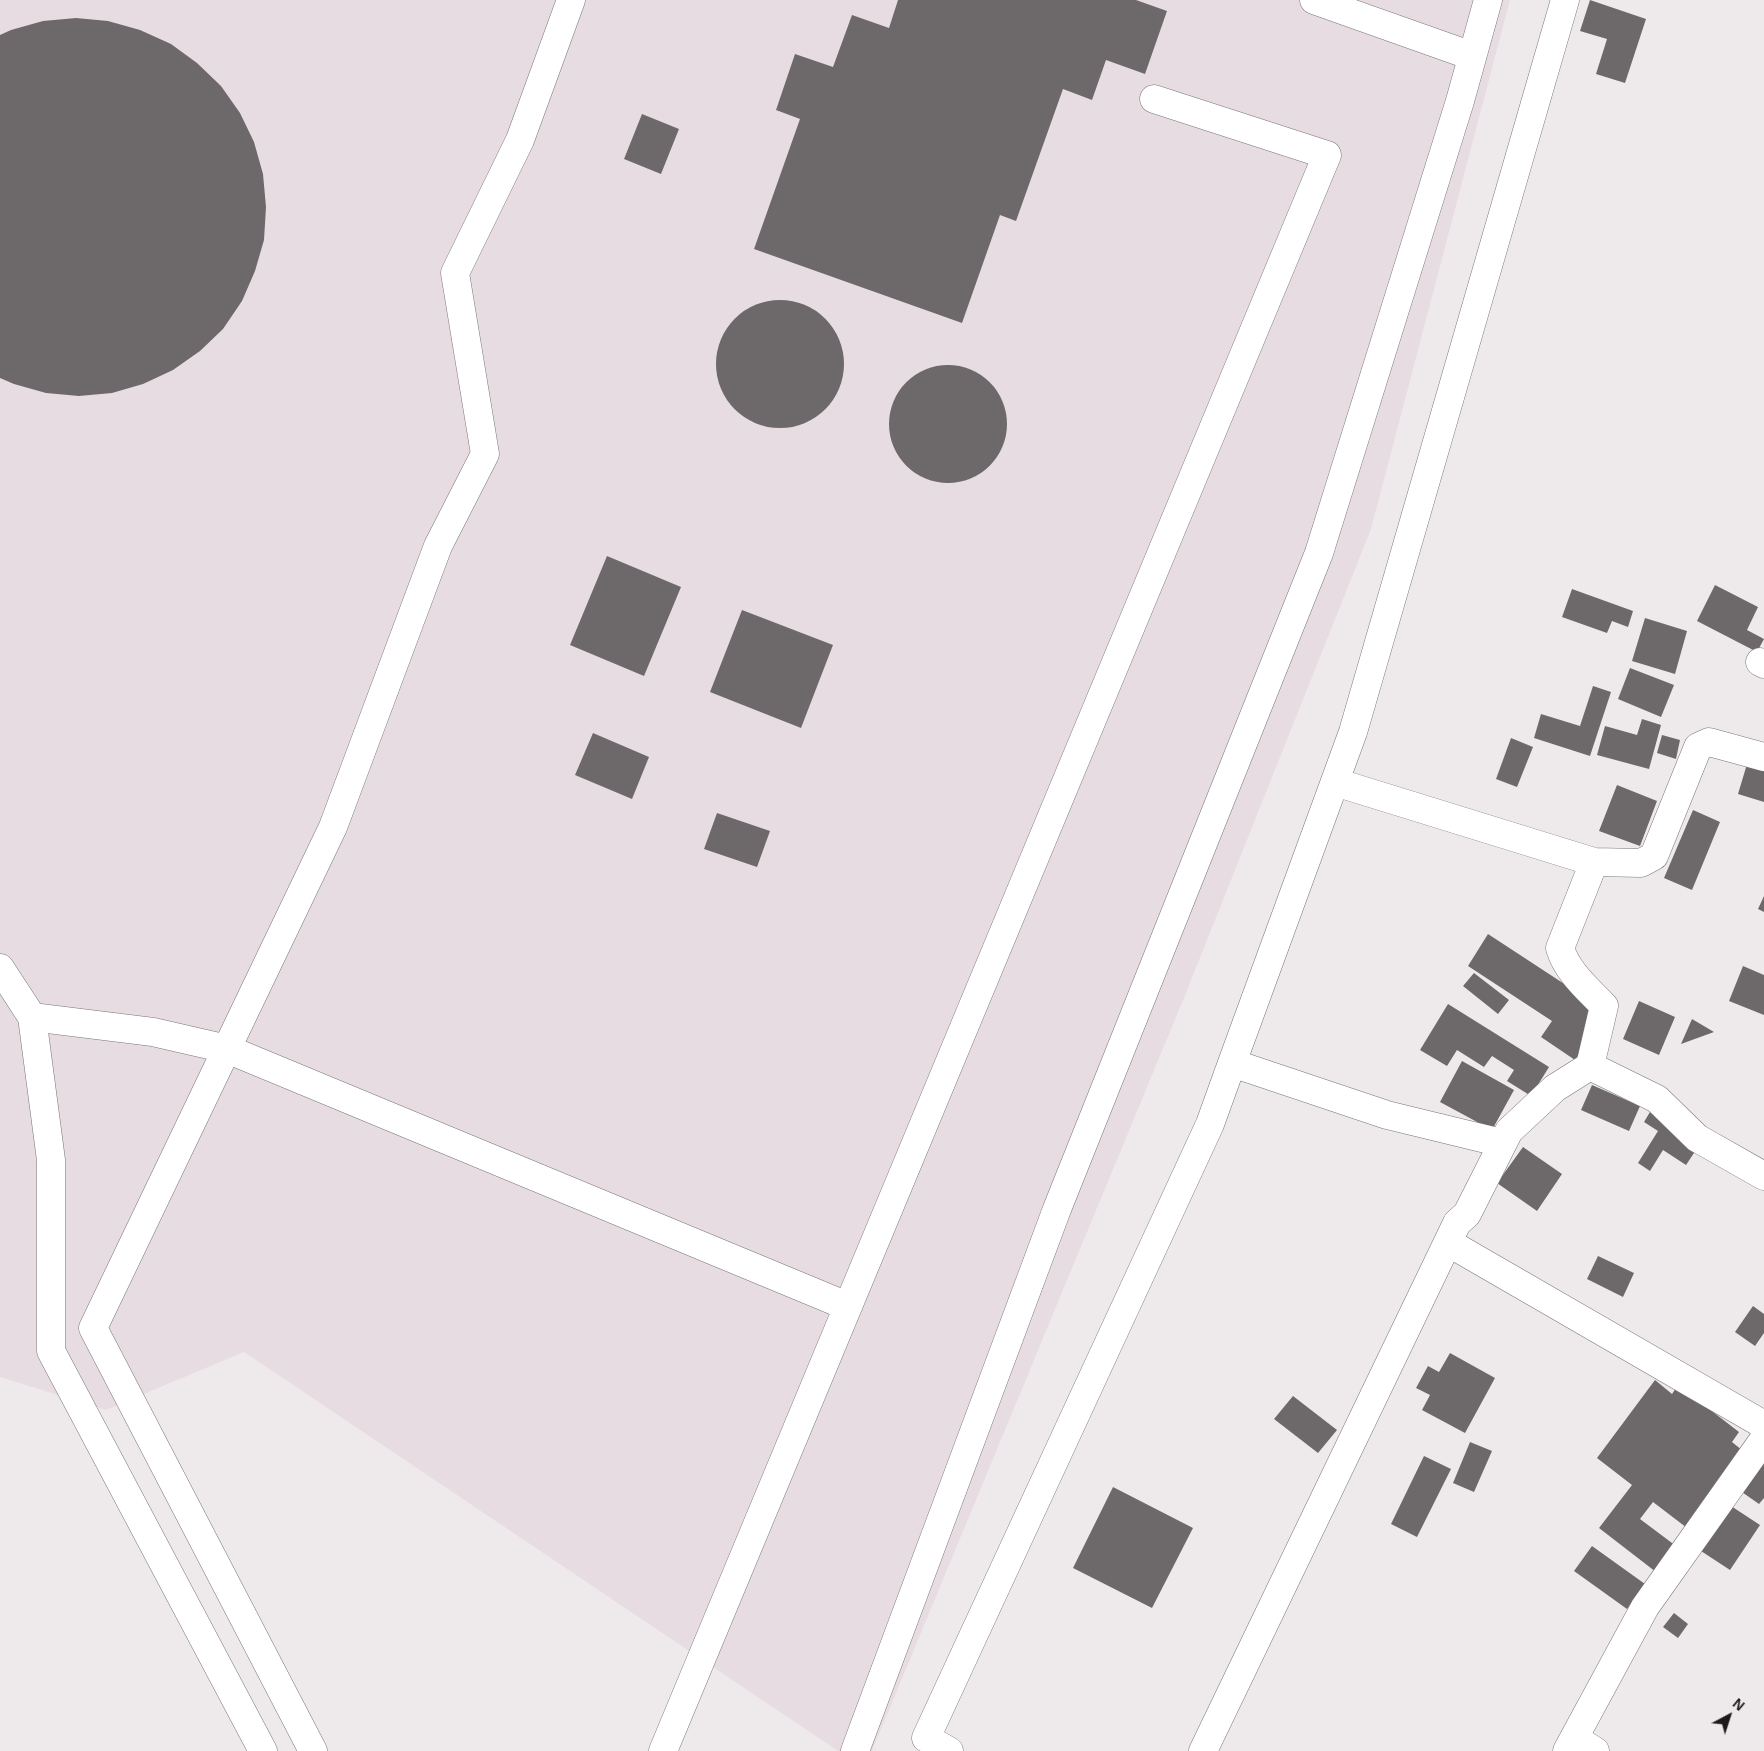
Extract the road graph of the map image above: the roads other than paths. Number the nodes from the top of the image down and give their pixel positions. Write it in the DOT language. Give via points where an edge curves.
graph roads {
  1 [pos="570,0"];
  2 [pos="1314,0"];
  3 [pos="1488,0"];
  4 [pos="1566,0"];
  5 [pos="1472,56"];
  6 [pos="1154,99"];
  7 [pos="1764,757"];
  8 [pos="1335,782"];
  9 [pos="1594,862"];
  10 [pos="0,968"];
  11 [pos="32,1017"];
  12 [pos="227,1049"];
  13 [pos="1232,1063"];
  14 [pos="1590,1066"];
  15 [pos="1502,1143"];
  16 [pos="1764,1176"];
  17 [pos="1449,1243"];
  18 [pos="847,1306"];
  19 [pos="1764,1425"];
  20 [pos="1764,1439"];
  21 [pos="1578,1747"];
  22 [pos="263,1751"];
  23 [pos="313,1751"];
  24 [pos="663,1751"];
  25 [pos="855,1751"];
  26 [pos="949,1751"];
  27 [pos="1203,1751"];
  1 -- 12 [label="street" via="520,140 455,273 485,454 438,546 333,827"];
  2 -- 5 [label="street"];
  3 -- 5 [label="street"];
  4 -- 8 [label="street" via="1353,732"];
  5 -- 25 [label="street" via="1319,554 1057,1209"];
  6 -- 18 [label="street" via="1327,155"];
  7 -- 9 [label="street" via="1709,742 1698,747 1654,856 1641,862"];
  8 -- 9 [label="street"];
  8 -- 13 [label="street"];
  9 -- 14 [label="street" via="1560,948 1564,960 1582,984 1604,1006"];
  10 -- 11 [label="street"];
  11 -- 12 [label="street" via="153,1032"];
  11 -- 22 [label="street" via="51,1160 51,1351"];
  12 -- 18 [label="street"];
  12 -- 23 [label="street" via="93,1328"];
  13 -- 15 [label="street" via="1387,1115"];
  13 -- 26 [label="street" via="1210,1124 926,1738"];
  14 -- 15 [label="street" via="1555,1088 1509,1131"];
  14 -- 16 [label="street" via="1658,1099 1697,1138"];
  15 -- 17 [label="street"];
  17 -- 19 [label="street"];
  17 -- 27 [label="street"];
  18 -- 24 [label="street"];
  20 -- 21 [label="street" via="1645,1607"];
}
